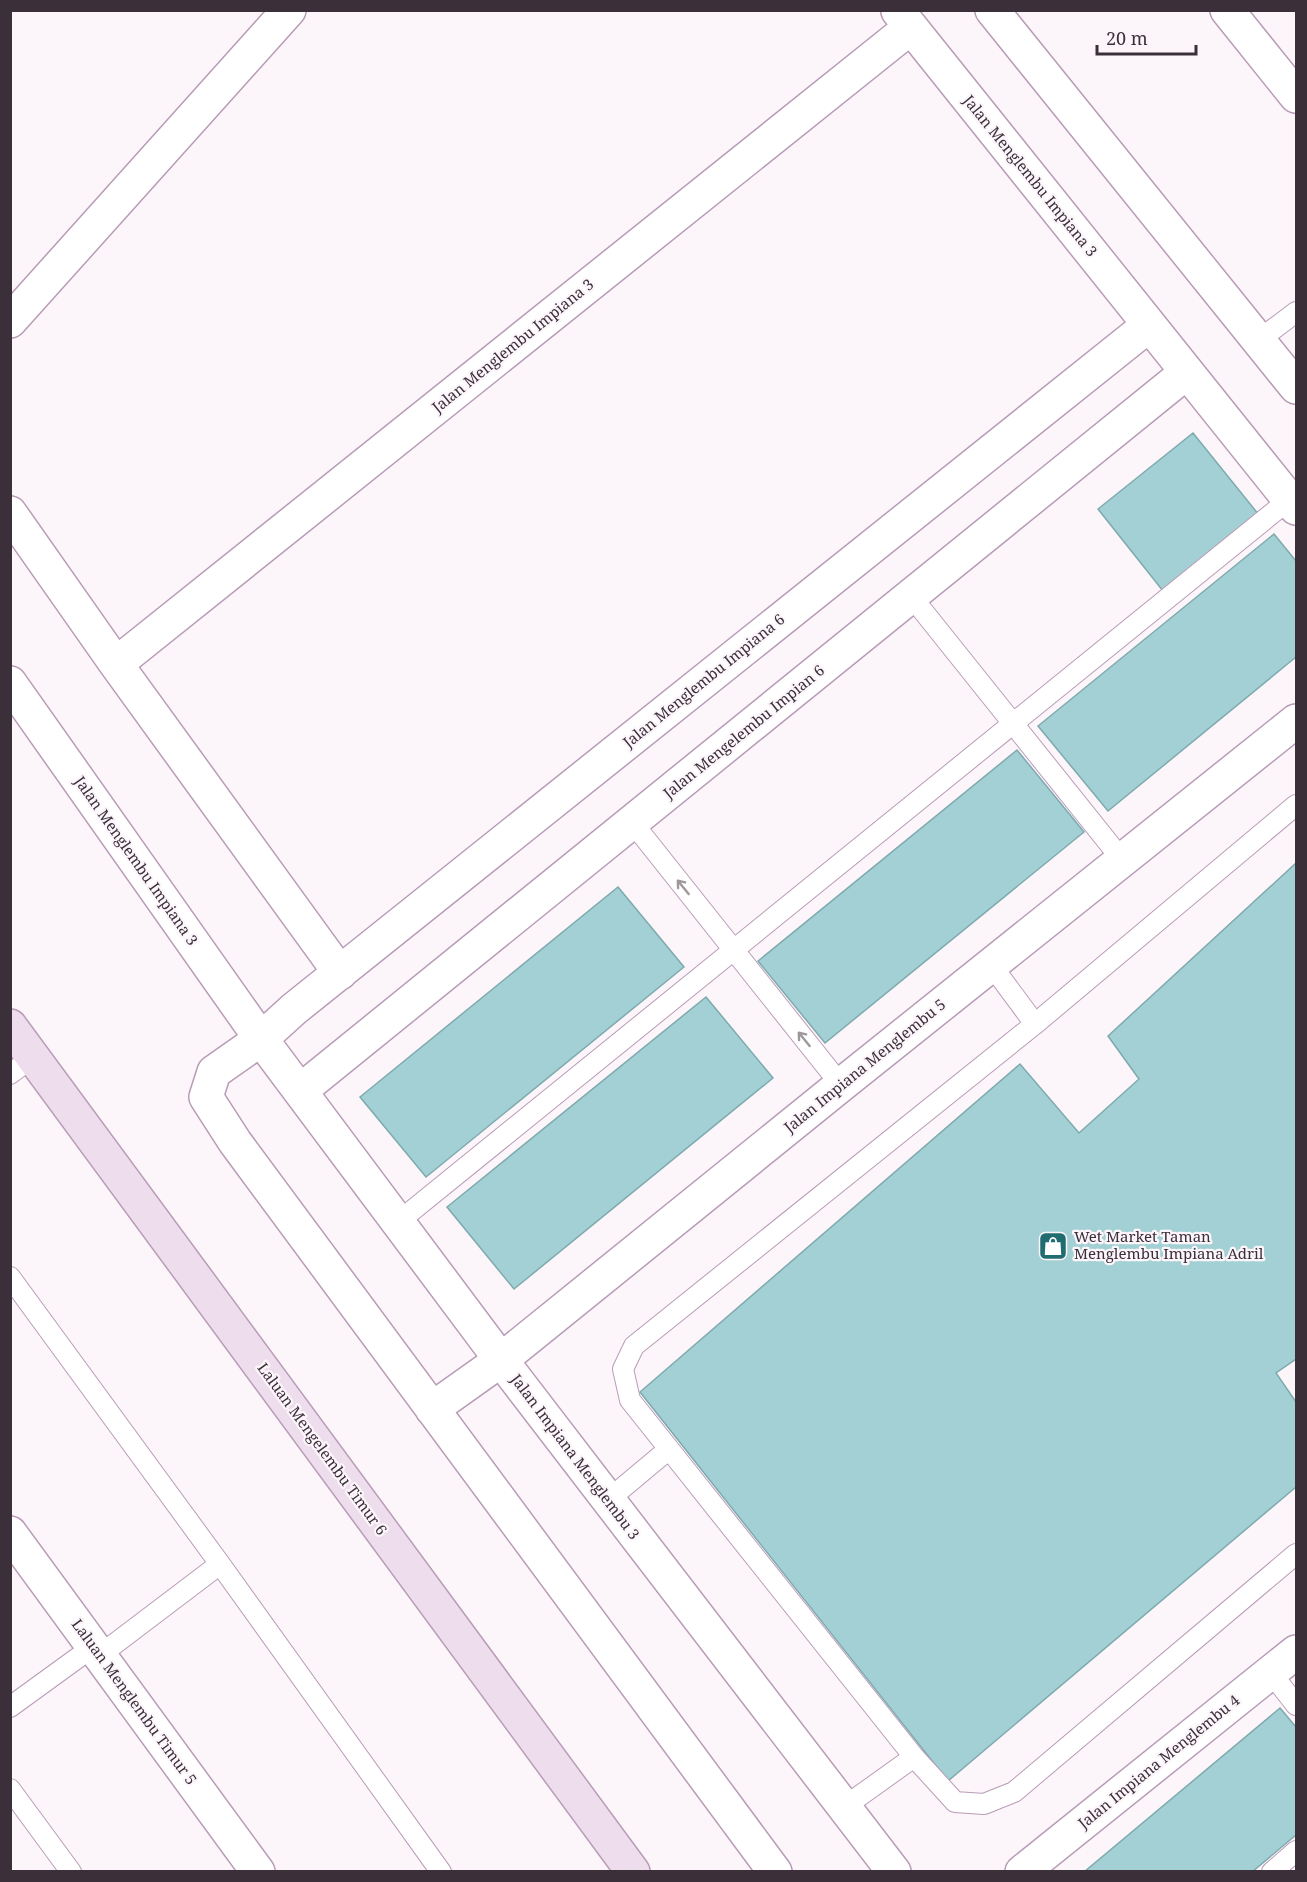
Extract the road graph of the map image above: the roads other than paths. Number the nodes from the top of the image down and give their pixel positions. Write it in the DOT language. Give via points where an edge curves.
graph roads {
  1 [pos="290,10"];
  2 [pos="992,10"];
  3 [pos="1227,10"];
  4 [pos="904,19"];
  5 [pos="1296,96"];
  6 [pos="1296,312"];
  7 [pos="10,321"];
  8 [pos="1149,325"];
  9 [pos="1259,340"];
  10 [pos="1187,372"];
  11 [pos="1296,387"];
  12 [pos="1293,503"];
  13 [pos="10,513"];
  14 [pos="911,596"];
  15 [pos="116,664"];
  16 [pos="10,683"];
  17 [pos="1296,722"];
  18 [pos="1014,724"];
  19 [pos="1296,805"];
  20 [pos="632,822"];
  21 [pos="1123,861"];
  22 [pos="734,950"];
  23 [pos="992,966"];
  24 [pos="340,973"];
  25 [pos="1035,1024"];
  26 [pos="10,1026"];
  27 [pos="261,1039"];
  28 [pos="22,1065"];
  29 [pos="841,1085"];
  30 [pos="300,1091"];
  31 [pos="398,1222"];
  32 [pos="10,1277"];
  33 [pos="501,1360"];
  34 [pos="432,1408"];
  35 [pos="669,1449"];
  36 [pos="608,1500"];
  37 [pos="10,1533"];
  38 [pos="1296,1554"];
  39 [pos="220,1564"];
  40 [pos="97,1650"];
  41 [pos="1296,1652"];
  42 [pos="1271,1673"];
  43 [pos="1296,1705"];
  44 [pos="10,1707"];
  45 [pos="914,1756"];
  46 [pos="10,1789"];
  47 [pos="844,1807"];
  48 [pos="1296,1851"];
  49 [pos="71,1872"];
  50 [pos="258,1872"];
  51 [pos="441,1872"];
  52 [pos="633,1872"];
  53 [pos="775,1872"];
  54 [pos="894,1872"];
  55 [pos="1022,1872"];
  56 [pos="1272,1872"];
  1 -- 7 [label="street"];
  2 -- 9 [label="street"];
  3 -- 5 [label="street"];
  4 -- 8 [label="street, Jalan Menglembu Impiana 3"];
  4 -- 15 [label="street, Jalan Menglembu Impiana 3"];
  6 -- 9 [label="lane"];
  8 -- 10 [label="street, Jalan Menglembu Impiana 3"];
  8 -- 24 [label="street, Jalan Menglembu Impiana 6"];
  9 -- 11 [label="street"];
  10 -- 12 [label="street, Jalan Menglembu Impiana 3"];
  10 -- 14 [label="street, Jalan Mengelembu Impian 6"];
  12 -- 18 [label="lane"];
  13 -- 15 [label="street"];
  14 -- 18 [label="lane"];
  14 -- 20 [label="street, Jalan Mengelembu Impian 6"];
  15 -- 24 [label="street"];
  16 -- 27 [label="street, Jalan Menglembu Impiana 3"];
  17 -- 21 [label="street, Jalan Impiana Menglembu 5"];
  18 -- 21 [label="lane"];
  18 -- 22 [label="lane"];
  19 -- 25 [label="lane"];
  22 -- 20 [label="lane, one-way"];
  20 -- 30 [label="street, Jalan Mengelembu Impian 6"];
  21 -- 23 [label="street, Jalan Impiana Menglembu 5"];
  29 -- 22 [label="lane, one-way"];
  22 -- 31 [label="lane"];
  23 -- 25 [label="lane"];
  23 -- 29 [label="street, Jalan Impiana Menglembu 5"];
  24 -- 27 [label="street, Jalan Menglembu Impiana 6"];
  25 -- 35 [label="lane" via="634,1346 624,1369 630,1400"];
  26 -- 28 [label="street, Laluan Mengelembu Timur 6"];
  27 -- 30 [label="street, Jalan Impiana Menglembu 3"];
  27 -- 34 [label="street, Jalan Menglembu Impiana 6" via="214,1072 206,1096 235,1142"];
  28 -- 52 [label="street, Laluan Mengelembu Timur 6"];
  29 -- 33 [label="street, Jalan Impiana Menglembu 5"];
  30 -- 31 [label="street, Jalan Impiana Menglembu 3"];
  31 -- 33 [label="street, Jalan Impiana Menglembu 3"];
  32 -- 39 [label="lane"];
  33 -- 34 [label="street, Jalan Impiana Menglembu 5"];
  33 -- 36 [label="street, Jalan Impiana Menglembu 3"];
  34 -- 53 [label="street"];
  35 -- 36 [label="lane"];
  35 -- 45 [label="lane"];
  36 -- 47 [label="street, Jalan Impiana Menglembu 3"];
  37 -- 40 [label="street, Laluan Menglembu Timur 5"];
  38 -- 45 [label="lane" via="1014,1792 984,1804 955,1802"];
  39 -- 40 [label="lane"];
  39 -- 51 [label="lane"];
  40 -- 44 [label="lane"];
  40 -- 50 [label="street, Laluan Menglembu Timur 5"];
  41 -- 42 [label="street, Jalan Impiana Menglembu 4"];
  42 -- 43 [label="lane"];
  42 -- 55 [label="street, Jalan Impiana Menglembu 4"];
  45 -- 47 [label="lane"];
  46 -- 49 [label="lane"];
  47 -- 54 [label="street, Jalan Impiana Menglembu 3"];
  48 -- 56 [label="lane"];
}
